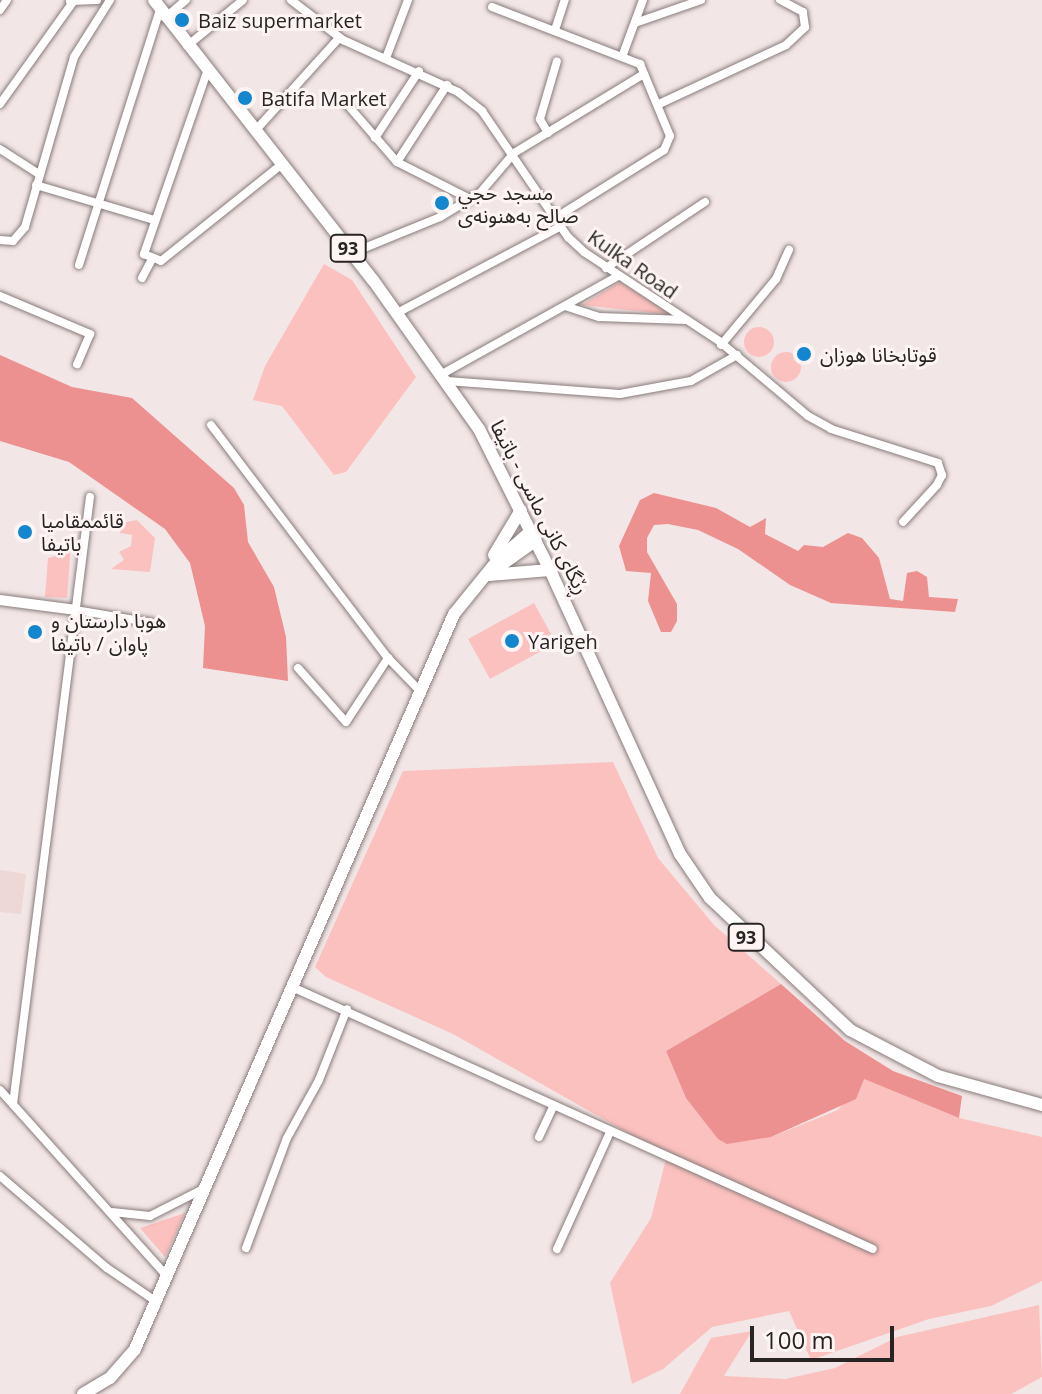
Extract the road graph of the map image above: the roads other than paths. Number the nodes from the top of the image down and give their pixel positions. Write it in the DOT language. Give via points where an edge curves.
graph roads {
  1 [pos="7,0"];
  2 [pos="97,0"];
  3 [pos="110,0"];
  4 [pos="186,0"];
  5 [pos="243,0"];
  6 [pos="408,0"];
  7 [pos="565,0"];
  8 [pos="643,0"];
  9 [pos="701,0"];
  10 [pos="780,0"];
  11 [pos="70,1"];
  12 [pos="294,1"];
  13 [pos="492,7"];
  14 [pos="160,9"];
  15 [pos="0,10"];
  16 [pos="635,23"];
  17 [pos="555,30"];
  18 [pos="339,38"];
  19 [pos="186,47"];
  20 [pos="622,57"];
  21 [pos="386,58"];
  22 [pos="557,61"];
  23 [pos="419,71"];
  24 [pos="207,72"];
  25 [pos="644,74"];
  26 [pos="447,85"];
  27 [pos="346,103"];
  28 [pos="0,104"];
  29 [pos="659,104"];
  30 [pos="255,131"];
  31 [pos="548,133"];
  32 [pos="375,138"];
  33 [pos="0,149"];
  34 [pos="514,153"];
  35 [pos="397,162"];
  36 [pos="282,164"];
  37 [pos="39,174"];
  38 [pos="36,185"];
  39 [pos="470,199"];
  40 [pos="705,202"];
  41 [pos="100,203"];
  42 [pos="555,218"];
  43 [pos="154,220"];
  44 [pos="561,226"];
  45 [pos="2,243"];
  46 [pos="789,250"];
  47 [pos="352,253"];
  48 [pos="151,261"];
  49 [pos="79,265"];
  50 [pos="606,268"];
  51 [pos="618,276"];
  52 [pos="142,278"];
  53 [pos="0,296"];
  54 [pos="565,306"];
  55 [pos="397,313"];
  56 [pos="687,320"];
  57 [pos="722,345"];
  58 [pos="737,355"];
  59 [pos="77,364"];
  60 [pos="444,378"];
  61 [pos="211,425"];
  62 [pos="90,497"];
  63 [pos="521,510"];
  64 [pos="903,522"];
  65 [pos="533,536"];
  66 [pos="550,570"];
  67 [pos="486,575"];
  68 [pos="0,600"];
  69 [pos="76,610"];
  70 [pos="153,623"];
  71 [pos="388,658"];
  72 [pos="298,668"];
  73 [pos="420,691"];
  74 [pos="292,987"];
  75 [pos="347,1009"];
  76 [pos="0,1090"];
  77 [pos="13,1104"];
  78 [pos="1042,1105"];
  79 [pos="553,1107"];
  80 [pos="610,1132"];
  81 [pos="539,1137"];
  82 [pos="0,1176"];
  83 [pos="204,1189"];
  84 [pos="110,1211"];
  85 [pos="246,1248"];
  86 [pos="557,1249"];
  87 [pos="873,1249"];
  88 [pos="168,1278"];
  89 [pos="157,1302"];
  90 [pos="83,1394"];
  1 -- 15 [label="street"];
  2 -- 11 [label="street"];
  3 -- 37 [label="street" via="74,57"];
  4 -- 14 [label="street"];
  5 -- 19 [label="street"];
  6 -- 21 [label="street"];
  7 -- 17 [label="street"];
  8 -- 16 [label="street"];
  9 -- 16 [label="street"];
  10 -- 29 [label="street" via="803,12 805,27 786,45"];
  11 -- 28 [label="street"];
  12 -- 18 [label="street, Kulka Road"];
  13 -- 17 [label="street"];
  14 -- 19 [label="main road, ڕێگای کانی ماسی - باتيفا / 93"];
  14 -- 41 [label="street"];
  16 -- 20 [label="street"];
  17 -- 20 [label="street"];
  18 -- 21 [label="street, Kulka Road"];
  18 -- 30 [label="street"];
  19 -- 24 [label="main road, ڕێگای کانی ماسی - باتيفا / 93"];
  20 -- 25 [label="street" via="640,64"];
  21 -- 23 [label="street, Kulka Road"];
  22 -- 31 [label="street" via="540,119"];
  23 -- 26 [label="street, Kulka Road"];
  23 -- 32 [label="street"];
  24 -- 30 [label="main road, ڕێگای کانی ماسی - باتيفا / 93"];
  24 -- 43 [label="street"];
  25 -- 29 [label="street"];
  25 -- 31 [label="street"];
  26 -- 34 [label="street, Kulka Road" via="482,111"];
  26 -- 35 [label="street"];
  27 -- 32 [label="street"];
  29 -- 42 [label="street" via="669,144"];
  30 -- 36 [label="main road, ڕێگای کانی ماسی - باتيفا / 93"];
  31 -- 34 [label="street"];
  32 -- 35 [label="street"];
  33 -- 37 [label="street"];
  34 -- 39 [label="street"];
  34 -- 42 [label="street, Kulka Road"];
  35 -- 39 [label="street"];
  36 -- 47 [label="main road, ڕێگای کانی ماسی - باتيفا / 93"];
  36 -- 48 [label="street" via="161,261"];
  37 -- 38 [label="street"];
  38 -- 41 [label="street"];
  38 -- 45 [label="street" via="25,227 13,241"];
  39 -- 47 [label="street"];
  40 -- 50 [label="street"];
  41 -- 43 [label="street"];
  41 -- 49 [label="street"];
  42 -- 44 [label="street, Kulka Road"];
  43 -- 48 [label="street" via="144,254"];
  44 -- 50 [label="street, Kulka Road"];
  44 -- 55 [label="street"];
  46 -- 57 [label="street" via="776,279"];
  47 -- 55 [label="main road, ڕێگای کانی ماسی - باتيفا / 93"];
  48 -- 52 [label="street"];
  50 -- 51 [label="street, Kulka Road"];
  51 -- 54 [label="street"];
  51 -- 56 [label="street, Kulka Road"];
  53 -- 59 [label="street" via="90,334"];
  54 -- 56 [label="street" via="599,317"];
  54 -- 60 [label="street"];
  55 -- 60 [label="main road, ڕێگای کانی ماسی - باتيفا / 93"];
  56 -- 57 [label="street, Kulka Road"];
  57 -- 58 [label="street, Kulka Road"];
  58 -- 60 [label="street" via="691,381 620,394"];
  58 -- 64 [label="street, Kulka Road" via="831,429 938,463 942,475 937,485"];
  60 -- 63 [label="main road, ڕێگای کانی ماسی - باتيفا / 93" via="495,456"];
  61 -- 71 [label="street"];
  62 -- 69 [label="street"];
  63 -- 65 [label="main road, ڕێگای کانی ماسی - باتيفا / 93"];
  63 -- 67 [label="main road"];
  65 -- 66 [label="main road, ڕێگای کانی ماسی - باتيفا / 93"];
  65 -- 67 [label="main road"];
  66 -- 67 [label="main road"];
  66 -- 78 [label="main road, ڕێگای کانی ماسی - باتيفا / 93" via="680,854 718,907 850,1030 890,1055 998,1096"];
  67 -- 73 [label="main road" via="454,614"];
  68 -- 69 [label="street"];
  69 -- 70 [label="street"];
  69 -- 77 [label="street"];
  71 -- 72 [label="street" via="346,722"];
  71 -- 73 [label="street"];
  73 -- 74 [label="main road"];
  74 -- 75 [label="street"];
  74 -- 83 [label="main road"];
  75 -- 79 [label="street"];
  75 -- 85 [label="street" via="319,1080 287,1138"];
  76 -- 77 [label="street"];
  77 -- 84 [label="street"];
  79 -- 80 [label="street"];
  79 -- 81 [label="street"];
  80 -- 86 [label="street"];
  80 -- 87 [label="street"];
  82 -- 89 [label="street" via="107,1268"];
  83 -- 84 [label="street" via="150,1216"];
  83 -- 88 [label="main road"];
  84 -- 88 [label="street"];
  88 -- 89 [label="main road"];
  89 -- 90 [label="main road" via="135,1349 110,1378"];
}
